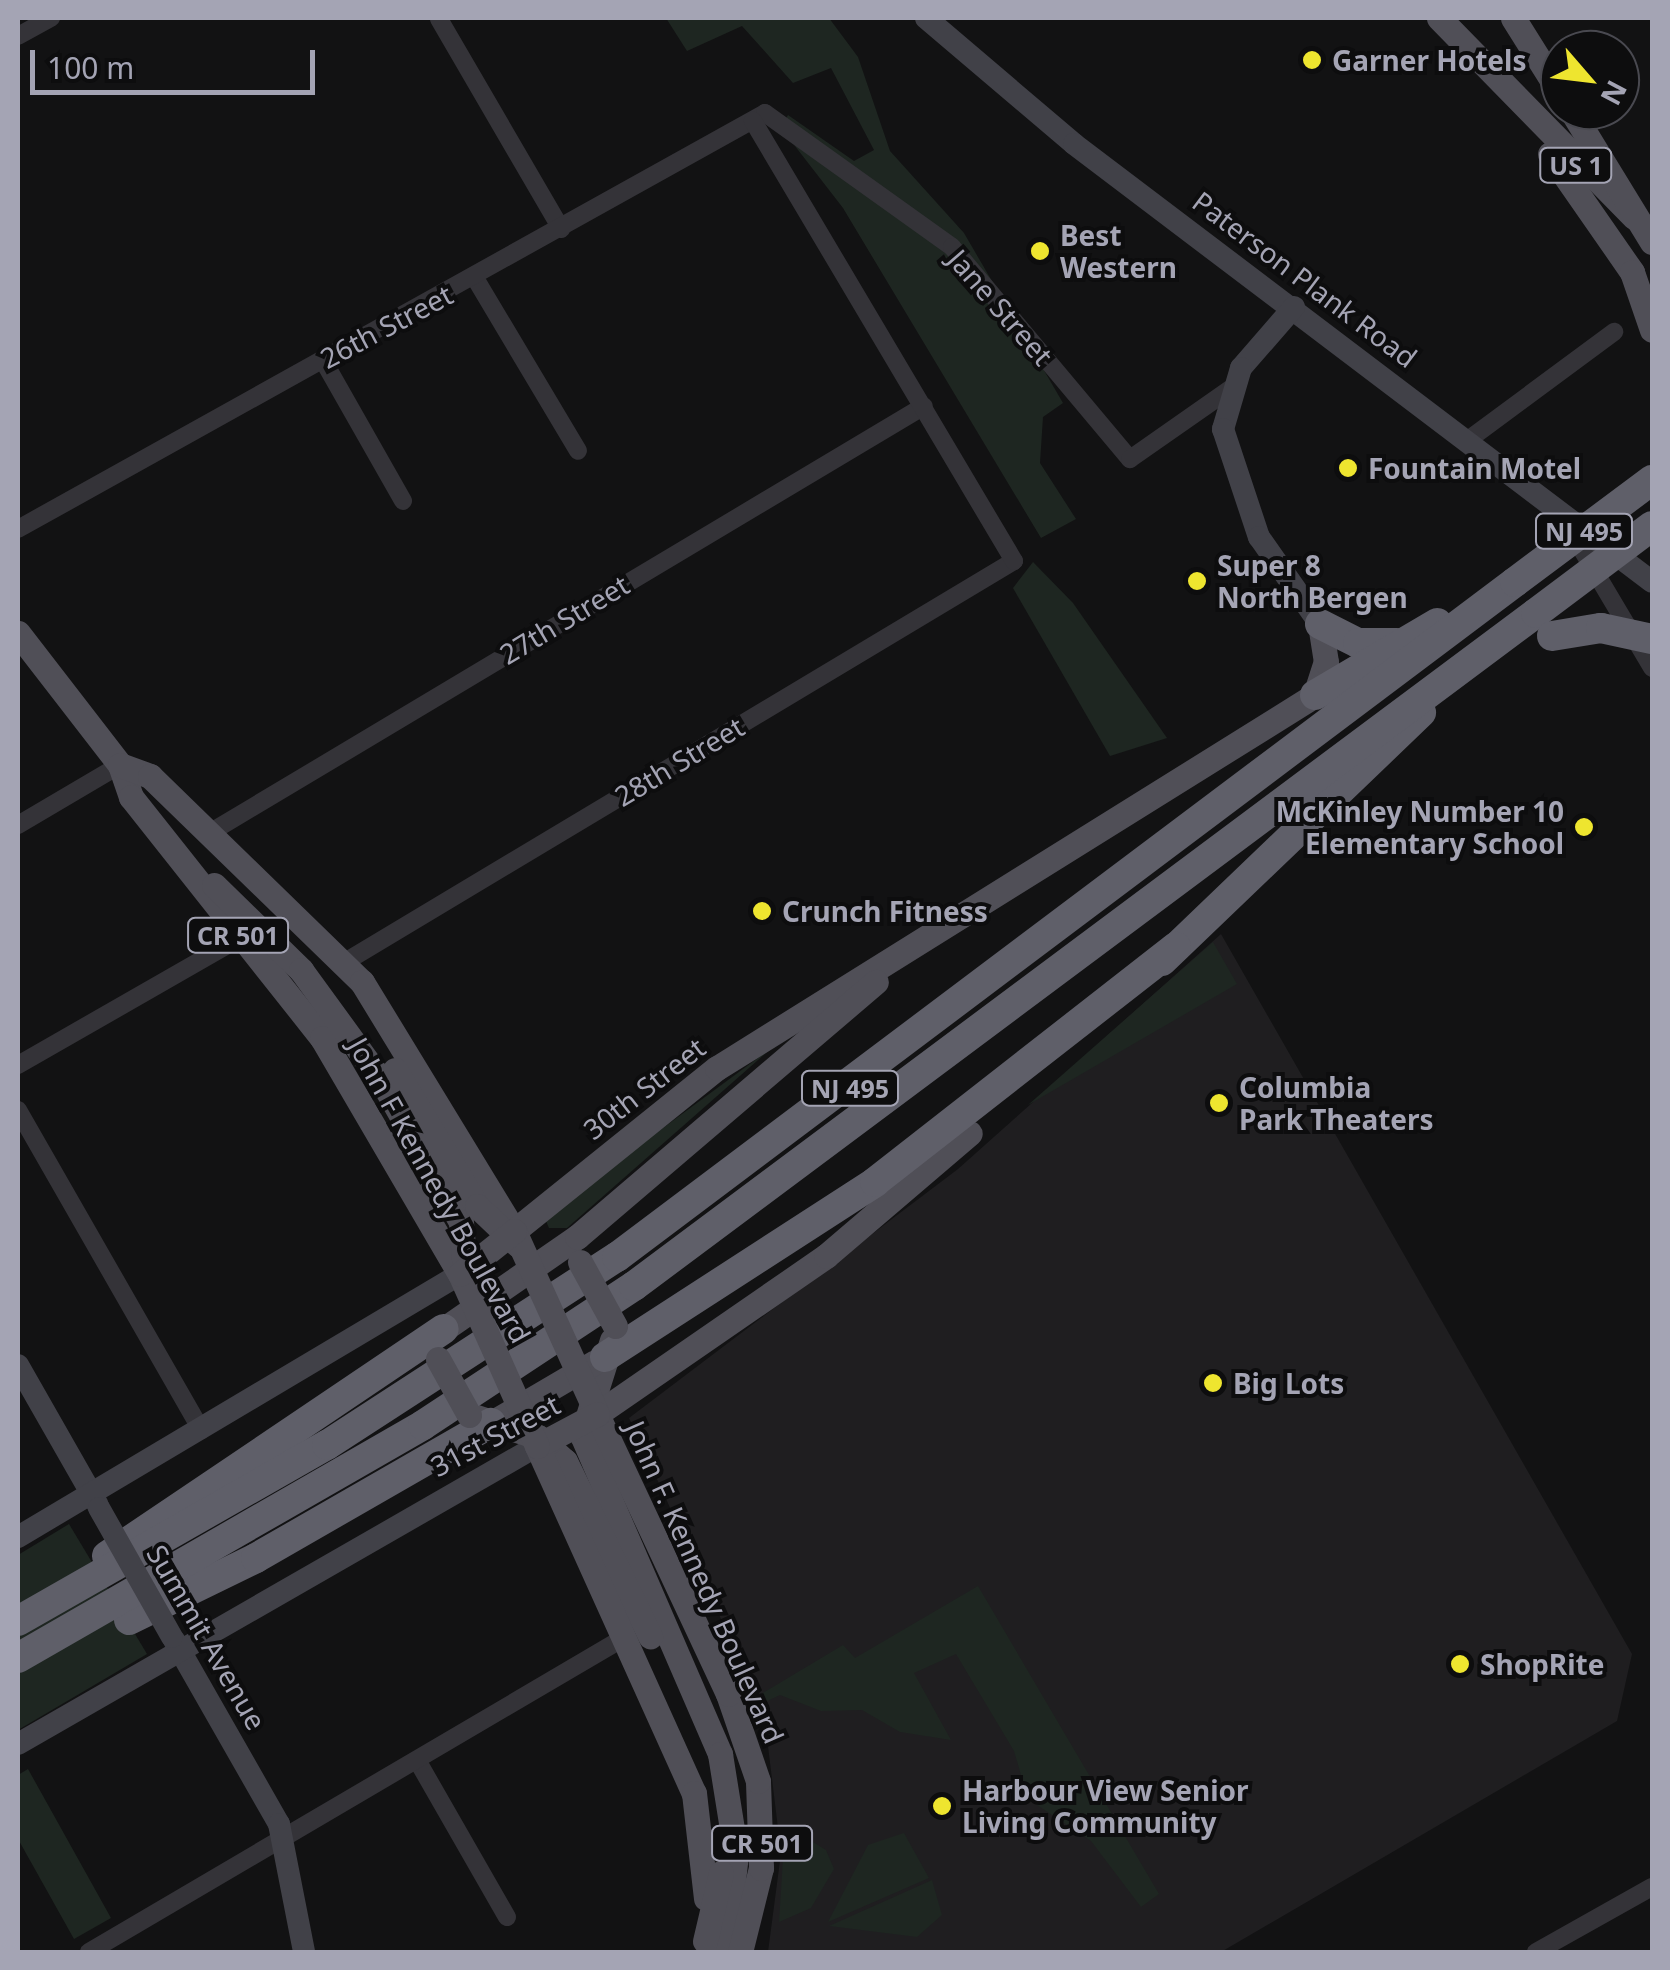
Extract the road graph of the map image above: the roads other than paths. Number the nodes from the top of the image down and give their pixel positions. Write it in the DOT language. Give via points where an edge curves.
graph roads {
  1 [pos="51,18"];
  2 [pos="926,18"];
  3 [pos="1439,18"];
  4 [pos="1513,18"];
  5 [pos="439,20"];
  6 [pos="18,36"];
  7 [pos="1540,61"];
  8 [pos="1523,107"];
  9 [pos="753,121"];
  10 [pos="1583,130"];
  11 [pos="1634,217"];
  12 [pos="561,229"];
  13 [pos="1652,242"];
  14 [pos="475,278"];
  15 [pos="1294,307"];
  16 [pos="1652,330"];
  17 [pos="1614,332"];
  18 [pos="323,360"];
  19 [pos="1230,389"];
  20 [pos="924,406"];
  21 [pos="1468,440"];
  22 [pos="578,451"];
  23 [pos="1652,480"];
  24 [pos="403,501"];
  25 [pos="1562,516"];
  26 [pos="1652,526"];
  27 [pos="18,529"];
  28 [pos="1515,582"];
  29 [pos="1652,582"];
  30 [pos="1320,624"];
  31 [pos="1544,624"];
  32 [pos="18,633"];
  33 [pos="1652,639"];
  34 [pos="1397,644"];
  35 [pos="1652,668"];
  36 [pos="1449,677"];
  37 [pos="1315,695"];
  38 [pos="120,766"];
  39 [pos="18,825"];
  40 [pos="210,840"];
  41 [pos="180,855"];
  42 [pos="943,930"];
  43 [pos="240,938"];
  44 [pos="1176,947"];
  45 [pos="345,962"];
  46 [pos="18,1065"];
  47 [pos="18,1110"];
  48 [pos="970,1133"];
  49 [pos="514,1231"];
  50 [pos="569,1257"];
  51 [pos="460,1274"];
  52 [pos="441,1344"];
  53 [pos="604,1356"];
  54 [pos="18,1366"];
  55 [pos="598,1414"];
  56 [pos="480,1419"];
  57 [pos="201,1430"];
  58 [pos="537,1446"];
  59 [pos="95,1500"];
  60 [pos="18,1537"];
  61 [pos="56,1600"];
  62 [pos="18,1621"];
  63 [pos="624,1636"];
  64 [pos="176,1643"];
  65 [pos="20,1657"];
  66 [pos="18,1744"];
  67 [pos="417,1760"];
  68 [pos="284,1838"];
  69 [pos="1652,1888"];
  70 [pos="507,1917"];
  71 [pos="710,1949"];
  72 [pos="89,1952"];
  73 [pos="304,1952"];
  74 [pos="740,1952"];
  75 [pos="1536,1952"];
  1 -- 6 [label="street"];
  2 -- 15 [label="main road, Paterson Plank Road" via="1074,144"];
  3 -- 8 [label="main road, US 1"];
  4 -- 7 [label="main road"];
  5 -- 12 [label="street"];
  8 -- 11 [label="main road, US 1"];
  8 -- 16 [label="main road" via="1632,272"];
  9 -- 12 [label="street, 26th Street"];
  9 -- 19 [label="street, Jane Street" via="777,114 952,247 1130,460"];
  9 -- 20 [label="street"];
  10 -- 11 [label="main road, US 1"];
  11 -- 13 [label="main road, US 1"];
  12 -- 14 [label="street, 26th Street"];
  14 -- 18 [label="street, 26th Street"];
  14 -- 22 [label="street"];
  15 -- 19 [label="main road"];
  15 -- 21 [label="main road, Paterson Plank Road"];
  17 -- 21 [label="street"];
  18 -- 24 [label="street"];
  18 -- 27 [label="street, 26th Street"];
  19 -- 30 [label="main road" via="1223,429 1239,495"];
  20 -- 40 [label="street, 27th Street"];
  20 -- 45 [label="street, 28th Street" via="1014,561"];
  21 -- 25 [label="main road, Paterson Plank Road"];
  23 -- 28 [label="highway, NJ 495, bridge"];
  25 -- 29 [label="main road, Paterson Plank Road"];
  25 -- 35 [label="street"];
  26 -- 31 [label="highway, NJ 495, bridge"];
  28 -- 34 [label="highway"];
  28 -- 61 [label="highway, NJ 495" via="617,1257 328,1445"];
  30 -- 34 [label="highway" via="1358,642"];
  30 -- 37 [label="main road" via="1326,662"];
  31 -- 33 [label="highway, bridge"];
  31 -- 36 [label="highway, NJ 495"];
  32 -- 38 [label="main road, CR 501"];
  34 -- 37 [label="highway"];
  36 -- 44 [label="highway" via="1395,746"];
  36 -- 65 [label="highway, NJ 495" via="634,1286 378,1452"];
  37 -- 42 [label="main road, 30th Street"];
  38 -- 39 [label="street"];
  38 -- 40 [label="main road, John F Kennedy Boulevard / CR 501" via="150,776"];
  38 -- 41 [label="main road, John F Kennedy Boulevard / CR 501" via="131,796"];
  40 -- 45 [label="main road, John F Kennedy Boulevard / CR 501"];
  40 -- 50 [label="main road" via="362,1018 486,1219 525,1248"];
  41 -- 43 [label="main road, John F Kennedy Boulevard / CR 501"];
  41 -- 52 [label="main road" via="329,1002 405,1120 469,1250 464,1292"];
  42 -- 49 [label="main road, 30th Street" via="717,1068"];
  42 -- 50 [label="main road"];
  43 -- 46 [label="street"];
  43 -- 51 [label="main road, John F Kennedy Boulevard / CR 501" via="339,1063"];
  44 -- 48 [label="highway"];
  44 -- 53 [label="highway" via="860,1193"];
  45 -- 49 [label="main road, John F Kennedy Boulevard / CR 501" via="412,1054"];
  47 -- 57 [label="street"];
  48 -- 55 [label="main road, 31st Street" via="826,1256"];
  49 -- 51 [label="main road, 30th Street, bridge"];
  49 -- 55 [label="main road, John F Kennedy Boulevard / CR 501, bridge"];
  50 -- 52 [label="main road"];
  50 -- 53 [label="main road, bridge" via="615,1326"];
  51 -- 57 [label="main road, 30th Street"];
  51 -- 58 [label="main road, John F Kennedy Boulevard / CR 501, bridge"];
  52 -- 56 [label="main road, bridge"];
  52 -- 61 [label="highway" via="141,1526"];
  53 -- 56 [label="main road"];
  53 -- 71 [label="main road" via="582,1435 720,1754 736,1854"];
  54 -- 59 [label="main road, Summit Avenue"];
  55 -- 58 [label="main road, 31st Street, bridge"];
  55 -- 74 [label="main road, John F. Kennedy Boulevard / CR 501" via="728,1694 758,1780 761,1868"];
  56 -- 65 [label="highway" via="181,1597"];
  56 -- 71 [label="main road" via="538,1437 565,1461 694,1729 721,1866"];
  57 -- 59 [label="main road, 30th Street"];
  58 -- 63 [label="main road, CR 501"];
  58 -- 64 [label="main road, 31st Street"];
  59 -- 60 [label="main road, 30th Street"];
  59 -- 64 [label="main road, Summit Avenue, bridge"];
  61 -- 62 [label="highway, NJ 495"];
  63 -- 67 [label="street"];
  63 -- 71 [label="main road, CR 501" via="694,1793"];
  64 -- 66 [label="main road, 31st Street"];
  64 -- 68 [label="main road, Summit Avenue"];
  67 -- 68 [label="street"];
  67 -- 70 [label="street"];
  68 -- 72 [label="street"];
  68 -- 73 [label="main road, Summit Avenue"];
  69 -- 75 [label="street"];
}
